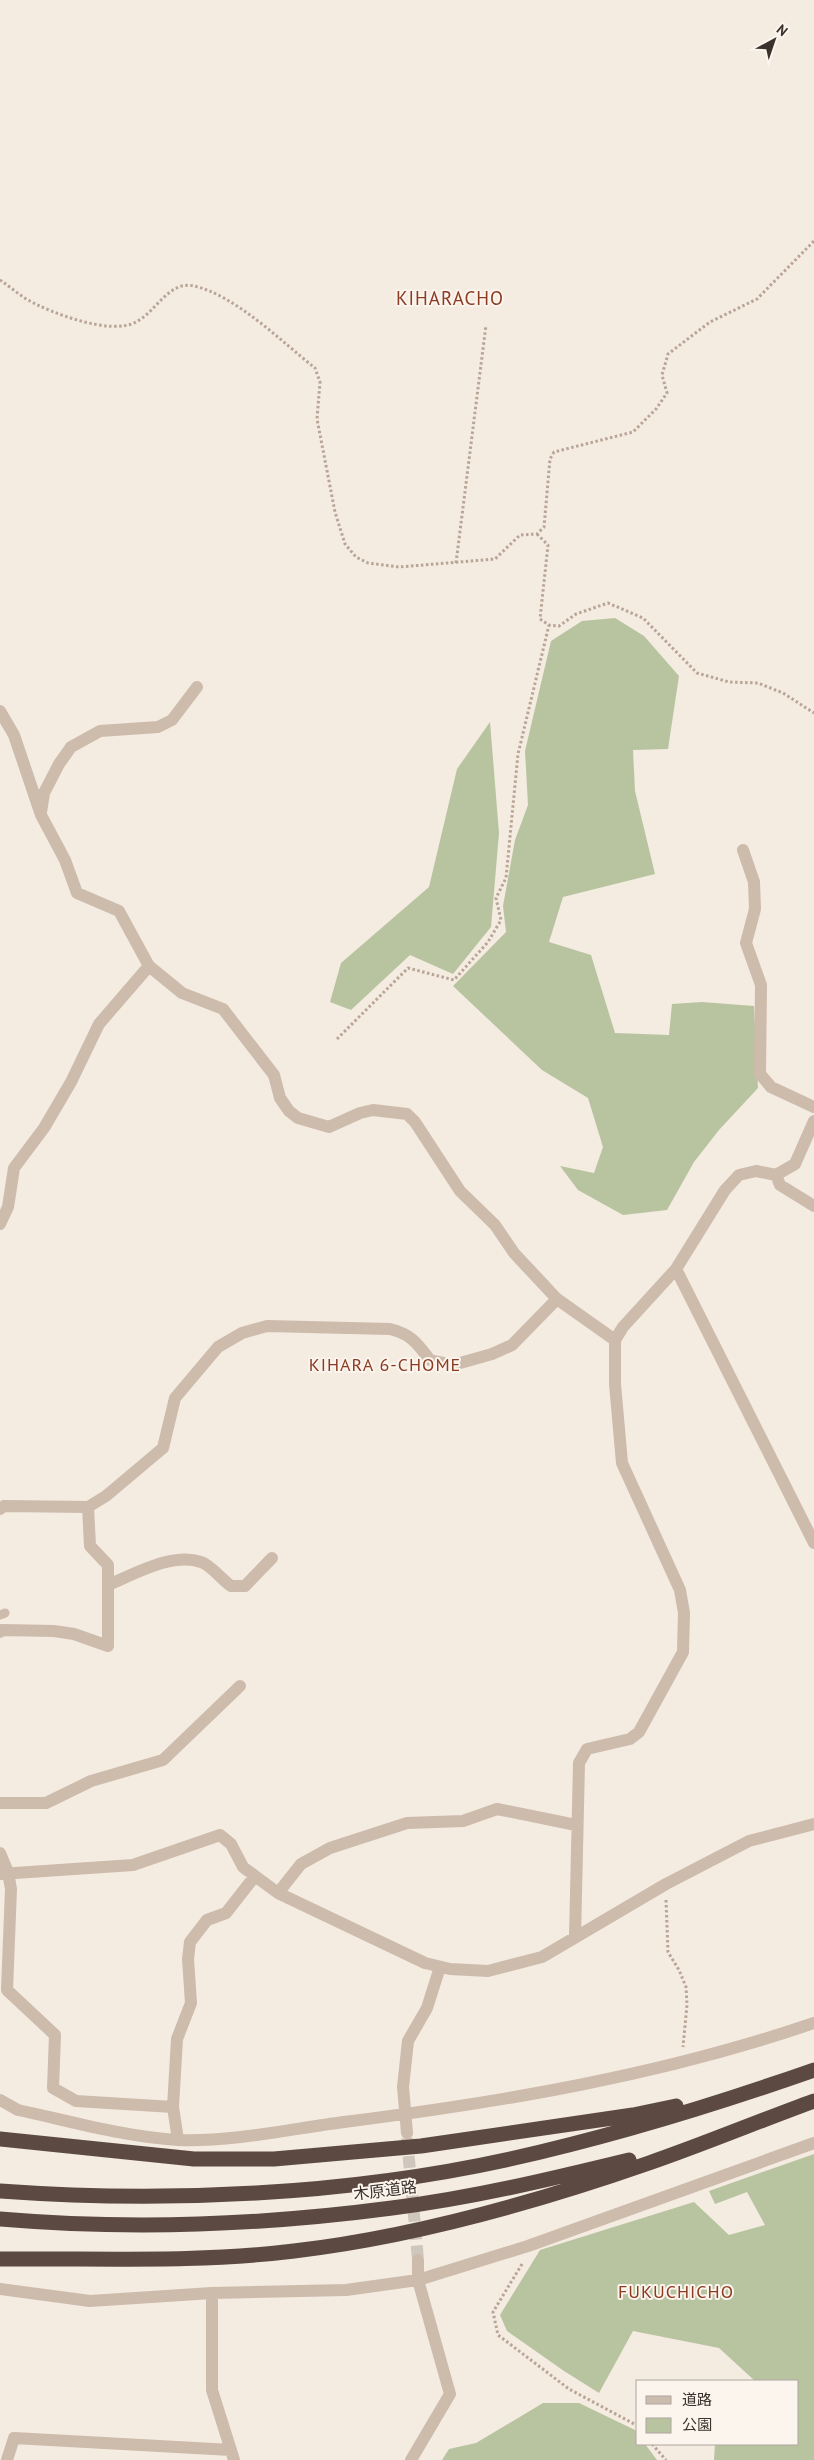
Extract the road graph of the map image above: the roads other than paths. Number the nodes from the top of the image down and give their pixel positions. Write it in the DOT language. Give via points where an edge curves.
graph roads {
  1 [pos="197,687"];
  2 [pos="0,711"];
  3 [pos="41,815"];
  4 [pos="743,850"];
  5 [pos="149,966"];
  6 [pos="814,1106"];
  7 [pos="814,1121"];
  8 [pos="776,1175"];
  9 [pos="814,1206"];
  10 [pos="0,1224"];
  11 [pos="676,1269"];
  12 [pos="557,1299"];
  13 [pos="616,1340"];
  14 [pos="88,1507"];
  15 [pos="0,1509"];
  16 [pos="814,1543"];
  17 [pos="272,1558"];
  18 [pos="108,1585"];
  19 [pos="0,1632"];
  20 [pos="240,1686"];
  21 [pos="0,1802"];
  22 [pos="576,1824"];
  23 [pos="814,1824"];
  24 [pos="0,1853"];
  25 [pos="4,1873"];
  26 [pos="255,1876"];
  27 [pos="278,1893"];
  28 [pos="575,1937"];
  29 [pos="440,1967"];
  30 [pos="814,2023"];
  31 [pos="814,2070"];
  32 [pos="755,2091"];
  33 [pos="0,2100"];
  34 [pos="814,2102"];
  35 [pos="173,2107"];
  36 [pos="404,2115"];
  37 [pos="764,2119"];
  38 [pos="406,2133"];
  39 [pos="0,2139"];
  40 [pos="178,2140"];
  41 [pos="814,2143"];
  42 [pos="0,2191"];
  43 [pos="0,2219"];
  44 [pos="0,2259"];
  45 [pos="418,2260"];
  46 [pos="418,2280"];
  47 [pos="0,2289"];
  48 [pos="212,2293"];
  49 [pos="233,2455"];
  50 [pos="7,2460"];
  51 [pos="411,2460"];
  1 -- 3 [label="street" via="172,720 158,727 100,731 71,747 44,794"];
  2 -- 3 [label="street" via="14,735"];
  3 -- 5 [label="street" via="66,860 77,894 119,910"];
  4 -- 6 [label="street" via="754,882 755,909 746,943 761,986 760,1074 771,1086"];
  5 -- 10 [label="street" via="99,1024 44,1128 14,1168 8,1207"];
  5 -- 12 [label="street" via="182,994 223,1009 274,1075 280,1098 298,1118 329,1127 374,1110 407,1114 460,1191 495,1224 514,1254"];
  7 -- 8 [label="street" via="795,1164"];
  8 -- 9 [label="street" via="780,1185"];
  8 -- 11 [label="street" via="756,1171 739,1175 724,1190"];
  11 -- 13 [label="street" via="623,1327"];
  11 -- 16 [label="street"];
  12 -- 13 [label="street"];
  12 -- 14 [label="street" via="512,1345 453,1365 430,1360 405,1333 390,1329 267,1326 242,1333 218,1347 176,1398 164,1448"];
  13 -- 22 [label="street" via="615,1384 622,1463 680,1590 684,1612 683,1652 639,1732 630,1740 588,1749 578,1762"];
  14 -- 15 [label="street" via="4,1506"];
  14 -- 18 [label="street" via="90,1546 108,1565"];
  17 -- 18 [label="street" via="245,1586 231,1586 203,1562 188,1559 169,1561"];
  18 -- 19 [label="street" via="108,1646 54,1631"];
  20 -- 21 [label="street" via="163,1760 91,1781 46,1803"];
  22 -- 27 [label="street" via="497,1809 463,1822 407,1822 330,1848 301,1864"];
  22 -- 28 [label="street"];
  23 -- 28 [label="street" via="749,1841"];
  24 -- 25 [label="street"];
  25 -- 26 [label="street" via="133,1865 220,1835 231,1844 243,1867"];
  25 -- 35 [label="street" via="11,1889 6,1990 55,2035 53,2088 76,2101"];
  26 -- 27 [label="street"];
  26 -- 35 [label="street" via="226,1913 207,1920 190,1942 191,2003 177,2039"];
  27 -- 29 [label="street" via="425,1964"];
  28 -- 29 [label="street" via="542,1958 488,1971"];
  29 -- 36 [label="street" via="427,2008 408,2042 403,2087"];
  30 -- 36 [label="street" via="596,2083"];
  31 -- 32 [label="highway"];
  32 -- 39 [label="highway" via="633,2115 514,2133 348,2154 274,2159 194,2159"];
  32 -- 42 [label="highway, 木原道路" via="624,2131 537,2152 392,2179 280,2191 164,2196"];
  33 -- 40 [label="street" via="18,2110"];
  34 -- 37 [label="highway"];
  35 -- 40 [label="street"];
  36 -- 38 [label="street"];
  36 -- 40 [label="street" via="208,2140"];
  37 -- 43 [label="highway, 木原道路" via="624,2162 514,2187 393,2208 274,2220 164,2224"];
  37 -- 44 [label="highway" via="649,2163 546,2196 377,2238 294,2251 208,2258"];
  41 -- 46 [label="street" via="528,2246"];
  45 -- 46 [label="street"];
  46 -- 48 [label="street" via="346,2290"];
  46 -- 51 [label="street" via="450,2394"];
  47 -- 48 [label="street" via="90,2301"];
  48 -- 49 [label="street" via="212,2390"];
  49 -- 50 [label="street" via="14,2438"];
}
